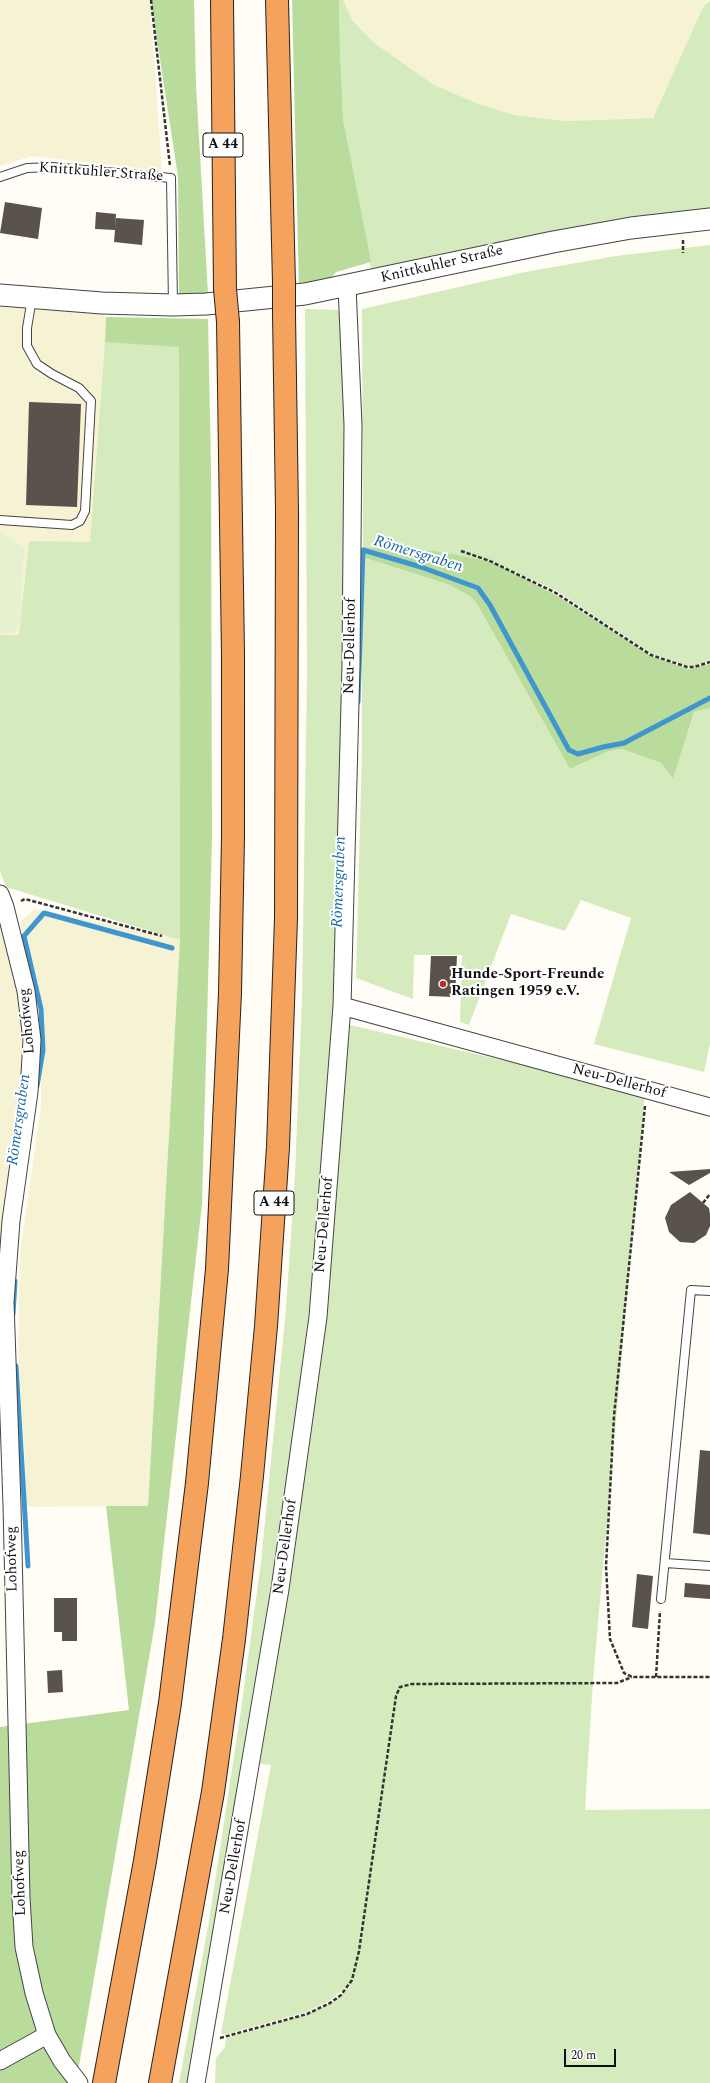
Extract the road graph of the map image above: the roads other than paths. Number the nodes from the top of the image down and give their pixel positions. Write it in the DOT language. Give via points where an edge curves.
graph roads {
  1 [pos="222,0"];
  2 [pos="277,0"];
  3 [pos="0,177"];
  4 [pos="710,219"];
  5 [pos="348,286"];
  6 [pos="0,295"];
  7 [pos="32,298"];
  8 [pos="173,305"];
  9 [pos="0,520"];
  10 [pos="3,900"];
  11 [pos="342,1006"];
  12 [pos="710,1107"];
  13 [pos="710,1291"];
  14 [pos="665,1563"];
  15 [pos="710,1566"];
  16 [pos="661,1599"];
  17 [pos="47,2035"];
  18 [pos="0,2061"];
  19 [pos="79,2083"];
  20 [pos="104,2083"];
  21 [pos="160,2083"];
  22 [pos="196,2083"];
  1 -- 20 [label="highway, A 44, bridge" via="225,289 228,322 233,623 233,837 230,1009 217,1269 197,1484 170,1703 146,1861"];
  2 -- 21 [label="highway, A 44, bridge" via="287,511 286,918 278,1147 266,1326 234,1640 213,1792"];
  3 -- 8 [label="lane, Knittkuhler Straße" via="27,168 52,167 172,178"];
  4 -- 5 [label="street, Knittkuhler Straße" via="631,228 561,240"];
  5 -- 8 [label="street, Knittkuhler Straße" via="305,294"];
  5 -- 11 [label="street, Neu-Dellerhof" via="353,425 352,657"];
  6 -- 7 [label="street, Knittkuhler Straße"];
  7 -- 8 [label="street, Knittkuhler Straße"];
  7 -- 9 [label="lane" via="27,346 36,364 79,388 91,401 85,511 80,521 72,525"];
  10 -- 17 [label="street, Lohofweg" via="26,991 32,1040 29,1092 6,1264 5,1332 12,1505 21,1898 24,1947"];
  11 -- 12 [label="street, Neu-Dellerhof"];
  11 -- 22 [label="street, Neu-Dellerhof" via="317,1325 280,1589"];
  13 -- 14 [label="lane" via="690,1290"];
  14 -- 15 [label="lane"];
  14 -- 16 [label="lane"];
  17 -- 18 [label="street"];
  17 -- 19 [label="street, Lohofweg"];
}
